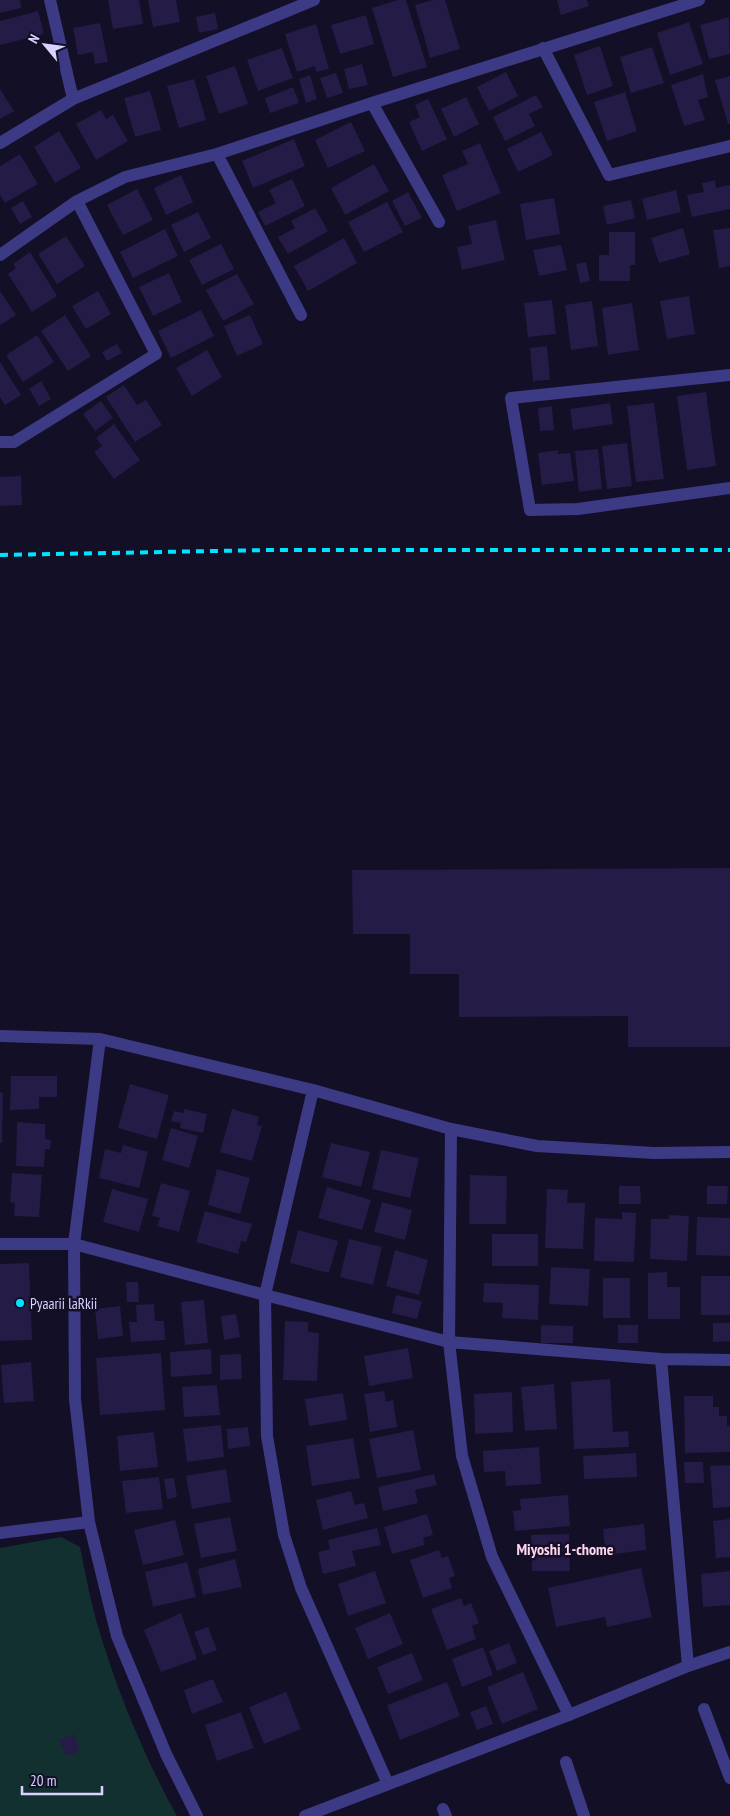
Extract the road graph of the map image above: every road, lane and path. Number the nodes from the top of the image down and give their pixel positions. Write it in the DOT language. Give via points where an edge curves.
graph roads {
  1 [pos="50,0"];
  2 [pos="314,0"];
  3 [pos="699,0"];
  4 [pos="543,48"];
  5 [pos="73,99"];
  6 [pos="372,103"];
  7 [pos="0,143"];
  8 [pos="730,146"];
  9 [pos="217,154"];
  10 [pos="77,202"];
  11 [pos="439,222"];
  12 [pos="0,255"];
  13 [pos="301,315"];
  14 [pos="730,375"];
  15 [pos="0,442"];
  16 [pos="730,488"];
  17 [pos="0,1036"];
  18 [pos="100,1039"];
  19 [pos="313,1090"];
  20 [pos="451,1129"];
  21 [pos="730,1152"];
  22 [pos="0,1244"];
  23 [pos="74,1244"];
  24 [pos="265,1296"];
  25 [pos="449,1342"];
  26 [pos="661,1359"];
  27 [pos="730,1360"];
  28 [pos="89,1522"];
  29 [pos="0,1533"];
  30 [pos="730,1652"];
  31 [pos="688,1666"];
  32 [pos="704,1709"];
  33 [pos="569,1715"];
  34 [pos="566,1762"];
  35 [pos="730,1778"];
  36 [pos="388,1784"];
  37 [pos="197,1816"];
  38 [pos="305,1816"];
  39 [pos="584,1816"];
  1 -- 5 [label="street"];
  2 -- 5 [label="street"];
  3 -- 4 [label="street"];
  4 -- 6 [label="street"];
  4 -- 8 [label="street" via="610,175"];
  5 -- 7 [label="street"];
  6 -- 9 [label="street"];
  6 -- 11 [label="street"];
  9 -- 10 [label="street" via="125,177"];
  9 -- 13 [label="street"];
  10 -- 12 [label="street"];
  10 -- 15 [label="street" via="156,354 14,442"];
  14 -- 16 [label="street" via="511,398 530,510 578,509"];
  17 -- 18 [label="street"];
  18 -- 19 [label="street"];
  18 -- 23 [label="street"];
  19 -- 20 [label="street"];
  19 -- 24 [label="street"];
  20 -- 21 [label="street" via="537,1146 654,1153"];
  20 -- 25 [label="street"];
  22 -- 23 [label="street"];
  23 -- 24 [label="street"];
  23 -- 28 [label="street" via="75,1398"];
  24 -- 25 [label="street"];
  24 -- 36 [label="street" via="267,1436 284,1535 301,1588"];
  25 -- 26 [label="street"];
  25 -- 33 [label="street" via="462,1456 492,1557"];
  26 -- 27 [label="street"];
  26 -- 31 [label="street"];
  28 -- 29 [label="street"];
  28 -- 37 [label="street" via="117,1636 166,1754"];
  30 -- 31 [label="street"];
  31 -- 33 [label="street"];
  32 -- 35 [label="street"];
  33 -- 36 [label="street"];
  34 -- 39 [label="street"];
  36 -- 38 [label="street"];
}
